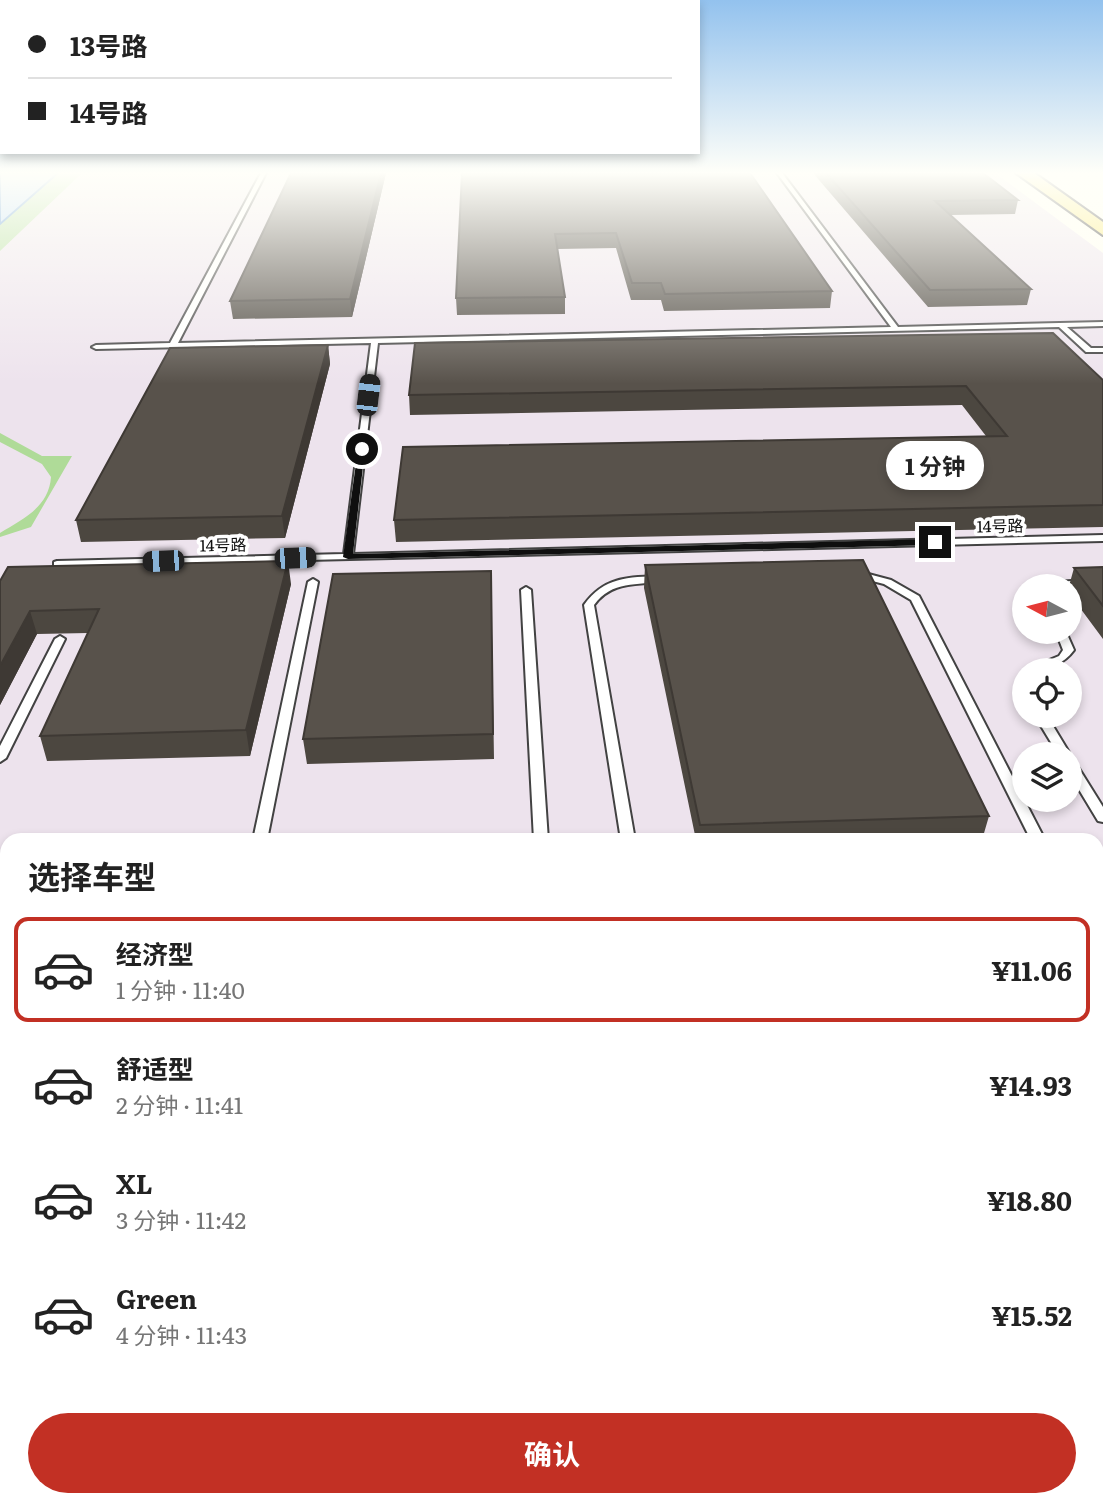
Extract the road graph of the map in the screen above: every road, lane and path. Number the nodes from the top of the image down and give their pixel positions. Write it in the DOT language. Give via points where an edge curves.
graph roads {
  1 [pos="227,243"];
  2 [pos="832,243"];
  3 [pos="1103,324"];
  4 [pos="1061,325"];
  5 [pos="896,328"];
  6 [pos="375,341"];
  7 [pos="173,345"];
  8 [pos="96,347"];
  9 [pos="1103,350"];
  10 [pos="1103,538"];
  11 [pos="348,557"];
  12 [pos="57,564"];
  13 [pos="844,575"];
  14 [pos="680,579"];
  15 [pos="313,582"];
  16 [pos="1103,582"];
  17 [pos="1082,583"];
  18 [pos="526,590"];
  19 [pos="60,639"];
  20 [pos="0,758"];
  21 [pos="1082,783"];
  22 [pos="1103,818"];
  23 [pos="261,833"];
  24 [pos="541,833"];
  25 [pos="627,833"];
  26 [pos="1034,833"];
  1 -- 7 [label="lane"];
  2 -- 5 [label="lane"];
  3 -- 4 [label="lane"];
  4 -- 5 [label="lane"];
  4 -- 9 [label="lane" via="1089,350"];
  5 -- 6 [label="lane"];
  6 -- 7 [label="lane"];
  6 -- 11 [label="lane"];
  7 -- 8 [label="lane"];
  10 -- 11 [label="lane, 14号路"];
  11 -- 12 [label="lane, 14号路"];
  13 -- 26 [label="lane" via="880,578 915,598"];
  14 -- 25 [label="lane" via="625,580 607,585 589,605"];
  15 -- 23 [label="lane"];
  16 -- 17 [label="lane"];
  18 -- 24 [label="lane"];
  19 -- 20 [label="lane"];
  21 -- 22 [label="lane"];
}
